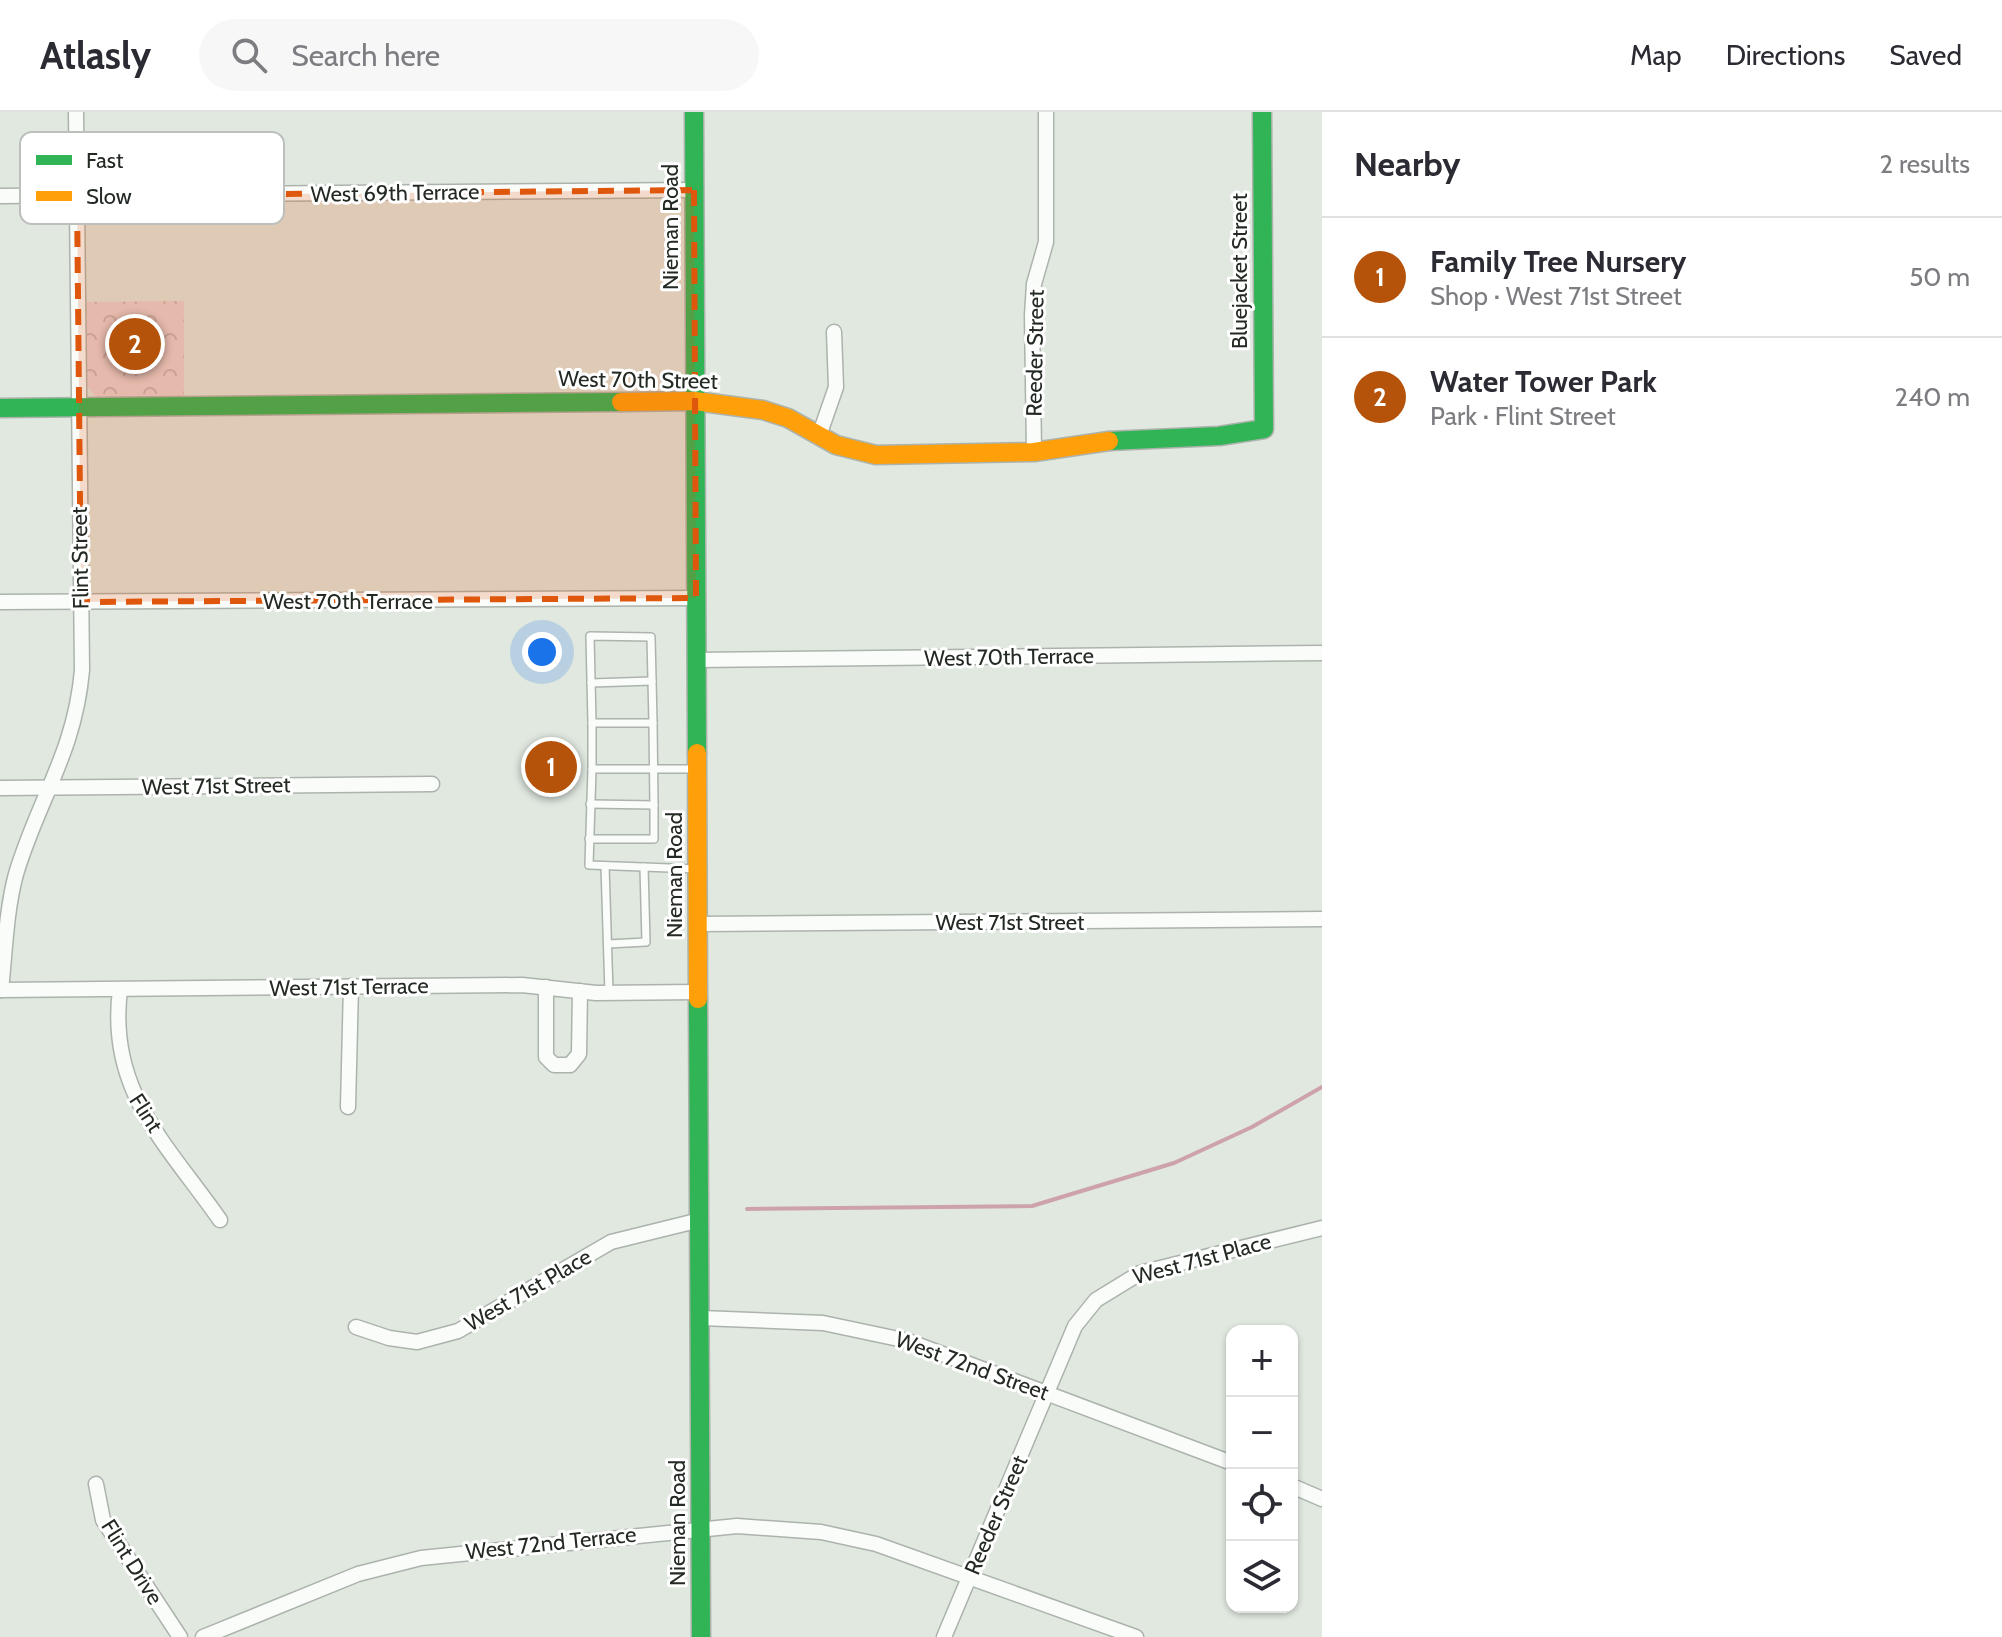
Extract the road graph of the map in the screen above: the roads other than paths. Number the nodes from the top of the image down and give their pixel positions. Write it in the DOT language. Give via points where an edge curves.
graph roads {
  1 [pos="76,112"];
  2 [pos="694,112"];
  3 [pos="1046,112"];
  4 [pos="1262,112"];
  5 [pos="76,132"];
  6 [pos="694,190"];
  7 [pos="284,194"];
  8 [pos="77,224"];
  9 [pos="834,332"];
  10 [pos="695,401"];
  11 [pos="0,408"];
  12 [pos="79,408"];
  13 [pos="1264,429"];
  14 [pos="819,436"];
  15 [pos="1034,452"];
  16 [pos="696,598"];
  17 [pos="0,602"];
  18 [pos="81,602"];
  19 [pos="1322,653"];
  20 [pos="696,660"];
  21 [pos="652,681"];
  22 [pos="591,683"];
  23 [pos="592,723"];
  24 [pos="653,723"];
  25 [pos="592,769"];
  26 [pos="654,769"];
  27 [pos="697,769"];
  28 [pos="432,784"];
  29 [pos="0,788"];
  30 [pos="50,788"];
  31 [pos="590,804"];
  32 [pos="654,805"];
  33 [pos="589,839"];
  34 [pos="605,866"];
  35 [pos="644,867"];
  36 [pos="698,869"];
  37 [pos="1322,919"];
  38 [pos="698,924"];
  39 [pos="608,944"];
  40 [pos="351,986"];
  41 [pos="546,987"];
  42 [pos="0,990"];
  43 [pos="120,990"];
  44 [pos="580,991"];
  45 [pos="698,992"];
  46 [pos="609,993"];
  47 [pos="348,1107"];
  48 [pos="220,1220"];
  49 [pos="700,1220"];
  50 [pos="1322,1228"];
  51 [pos="701,1318"];
  52 [pos="356,1327"];
  53 [pos="1046,1392"];
  54 [pos="1226,1461"];
  55 [pos="96,1484"];
  56 [pos="1298,1489"];
  57 [pos="1322,1499"];
  58 [pos="701,1528"];
  59 [pos="970,1576"];
  60 [pos="180,1637"];
  61 [pos="203,1637"];
  62 [pos="701,1637"];
  63 [pos="944,1637"];
  64 [pos="1136,1637"];
  1 -- 5 [label="street, Flint Street"];
  2 -- 6 [label="street, Nieman Road"];
  3 -- 15 [label="street, Reeder Street" via="1046,242 1032,315"];
  4 -- 13 [label="street, Bluejacket Street"];
  6 -- 7 [label="street, West 69th Terrace"];
  6 -- 10 [label="street, Nieman Road"];
  8 -- 12 [label="street, Flint Street"];
  9 -- 14 [label="street" via="836,387"];
  10 -- 12 [label="street, West 70th Street"];
  10 -- 14 [label="street, West 70th Street" via="763,410"];
  10 -- 16 [label="street, Nieman Road"];
  11 -- 12 [label="street, West 70th Street"];
  12 -- 18 [label="street, Flint Street"];
  13 -- 15 [label="street, West 70th Street" via="1131,438"];
  14 -- 15 [label="street, West 70th Street" via="876,455"];
  16 -- 18 [label="street, West 70th Terrace"];
  16 -- 20 [label="street, Nieman Road"];
  17 -- 18 [label="street, West 70th Terrace"];
  18 -- 30 [label="street, Flint Street" via="79,708"];
  19 -- 20 [label="street, West 70th Terrace"];
  20 -- 27 [label="street, Nieman Road"];
  21 -- 22 [label="lane"];
  21 -- 22 [label="lane" via="651,637 590,636"];
  21 -- 24 [label="lane"];
  22 -- 23 [label="lane"];
  23 -- 24 [label="lane"];
  23 -- 25 [label="lane"];
  24 -- 26 [label="lane"];
  25 -- 26 [label="lane"];
  25 -- 31 [label="lane"];
  26 -- 27 [label="lane"];
  26 -- 32 [label="lane"];
  27 -- 36 [label="street, Nieman Road"];
  28 -- 30 [label="street, West 71st Street"];
  29 -- 30 [label="street, West 71st Street"];
  30 -- 42 [label="street, Flint Street" via="16,875"];
  31 -- 32 [label="lane"];
  31 -- 33 [label="lane"];
  32 -- 33 [label="lane" via="654,839"];
  33 -- 34 [label="lane" via="589,865"];
  34 -- 35 [label="lane"];
  34 -- 39 [label="lane"];
  35 -- 36 [label="lane"];
  35 -- 39 [label="lane" via="646,942"];
  36 -- 38 [label="street, Nieman Road"];
  37 -- 38 [label="street, West 71st Street"];
  38 -- 45 [label="street, Nieman Road"];
  39 -- 46 [label="lane"];
  40 -- 41 [label="street, West 71st Terrace"];
  40 -- 43 [label="street, West 71st Terrace"];
  40 -- 47 [label="street"];
  41 -- 44 [label="street, West 71st Terrace"];
  41 -- 44 [label="street" via="546,1057 554,1065 570,1065 579,1054"];
  42 -- 43 [label="street, West 71st Terrace"];
  43 -- 48 [label="street, Flint" via="121,1061 133,1096"];
  44 -- 46 [label="street, West 71st Terrace"];
  45 -- 46 [label="street, West 71st Terrace"];
  45 -- 49 [label="street, Nieman Road"];
  49 -- 51 [label="street, Nieman Road"];
  49 -- 52 [label="street, West 71st Place" via="611,1242 458,1331 417,1342"];
  50 -- 53 [label="street, West 71st Place" via="1124,1280 1085,1312"];
  51 -- 53 [label="street, West 72nd Street" via="779,1319 873,1332"];
  51 -- 58 [label="street, Nieman Road"];
  53 -- 54 [label="street, West 72nd Street"];
  53 -- 59 [label="street, Reeder Street"];
  55 -- 60 [label="street, Flint Drive" via="103,1520"];
  56 -- 57 [label="street"];
  58 -- 59 [label="street, West 72nd Terrace" via="821,1532 905,1552"];
  58 -- 61 [label="street, West 72nd Terrace" via="421,1558 358,1574"];
  58 -- 62 [label="street, Nieman Road"];
  59 -- 63 [label="street, Reeder Street"];
  59 -- 64 [label="street, West 72nd Terrace"];
}
